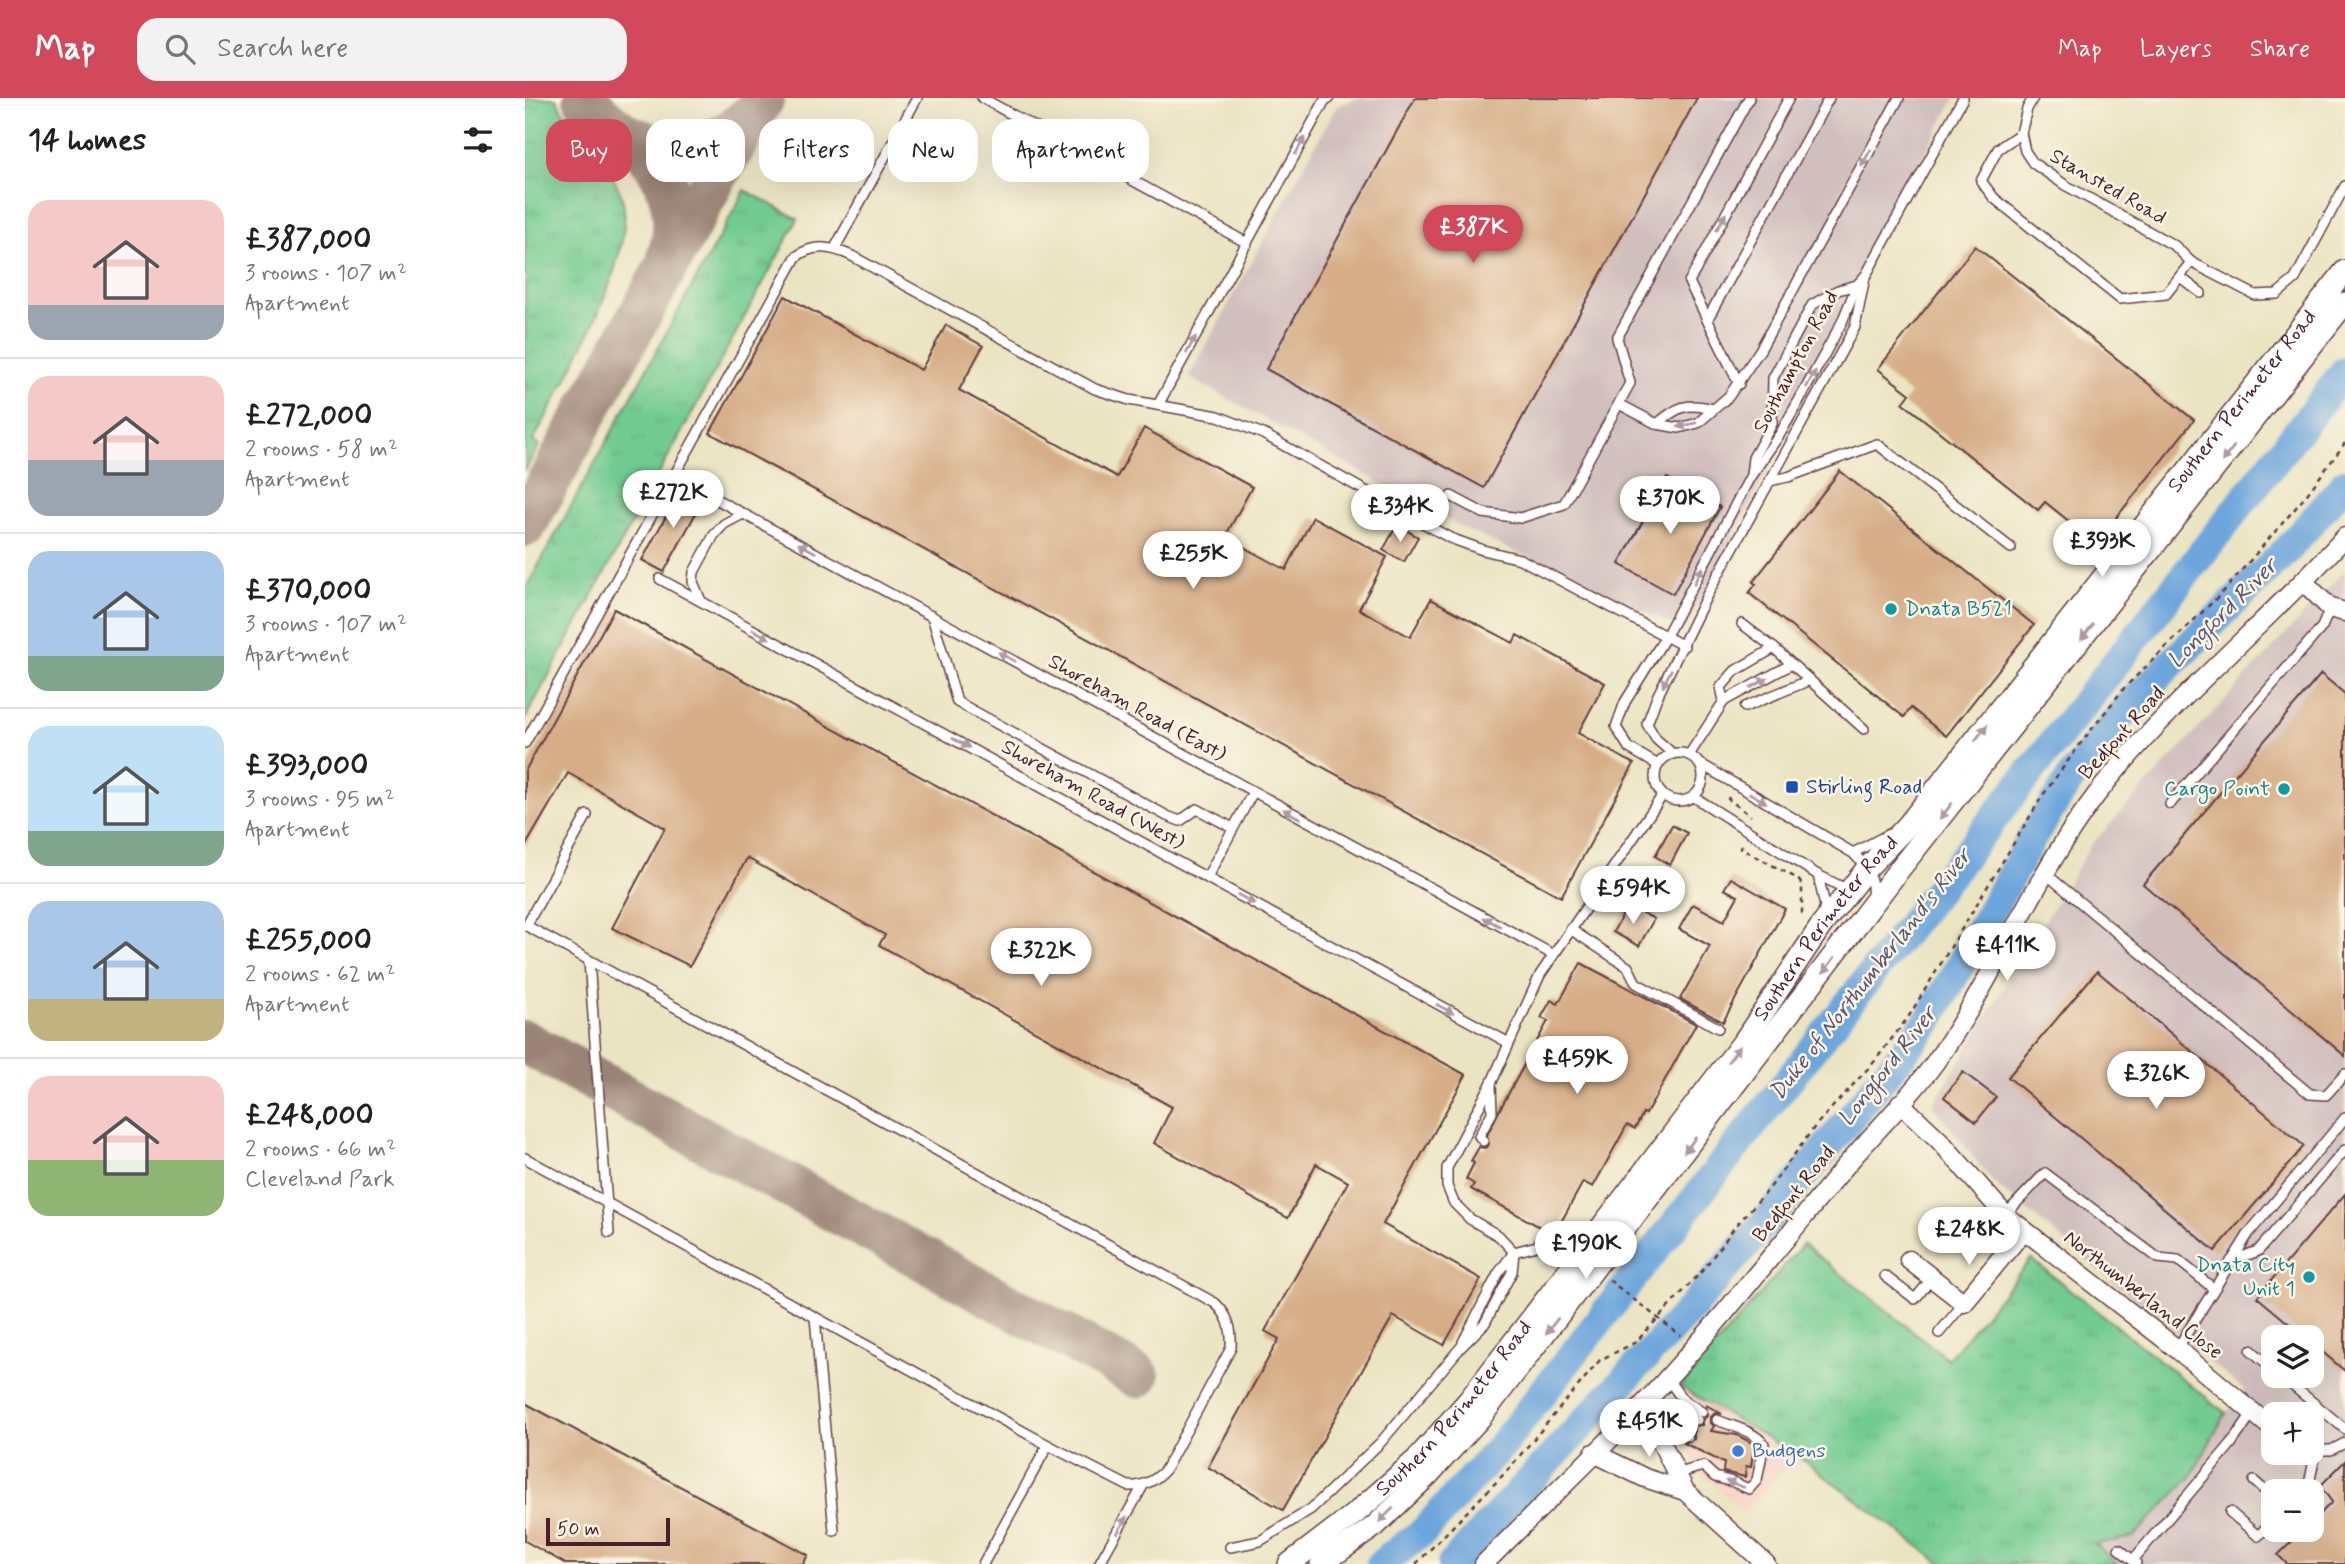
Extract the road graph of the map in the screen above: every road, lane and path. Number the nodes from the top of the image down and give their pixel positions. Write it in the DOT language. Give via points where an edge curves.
graph roads {
  1 [pos="917,98"];
  2 [pos="982,98"];
  3 [pos="1329,98"];
  4 [pos="1749,98"];
  5 [pos="1789,98"];
  6 [pos="1829,98"];
  7 [pos="1899,98"];
  8 [pos="1962,98"];
  9 [pos="2033,98"];
  10 [pos="2021,133"];
  11 [pos="2345,186"];
  12 [pos="1247,243"];
  13 [pos="835,248"];
  14 [pos="2191,262"];
  15 [pos="2345,271"];
  16 [pos="1866,275"];
  17 [pos="2180,276"];
  18 [pos="1857,285"];
  19 [pos="2201,293"];
  20 [pos="2345,303"];
  21 [pos="1707,320"];
  22 [pos="1739,384"];
  23 [pos="1619,404"];
  24 [pos="1158,405"];
  25 [pos="1713,409"];
  26 [pos="1657,425"];
  27 [pos="2345,443"];
  28 [pos="1750,477"];
  29 [pos="1769,481"];
  30 [pos="705,493"];
  31 [pos="1451,496"];
  32 [pos="743,514"];
  33 [pos="2345,537"];
  34 [pos="2011,548"];
  35 [pos="660,579"];
  36 [pos="2304,582"];
  37 [pos="1707,595"];
  38 [pos="701,601"];
  39 [pos="1684,602"];
  40 [pos="2337,610"];
  41 [pos="932,616"];
  42 [pos="1742,624"];
  43 [pos="1666,636"];
  44 [pos="1683,646"];
  45 [pos="1774,648"];
  46 [pos="1792,664"];
  47 [pos="1810,680"];
  48 [pos="1724,701"];
  49 [pos="1745,707"];
  50 [pos="1864,729"];
  51 [pos="525,743"];
  52 [pos="1673,754"];
  53 [pos="1689,755"];
  54 [pos="1699,763"];
  55 [pos="1658,765"];
  56 [pos="1253,792"];
  57 [pos="1662,796"];
  58 [pos="1694,797"];
  59 [pos="1729,797"];
  60 [pos="2171,804"];
  61 [pos="587,815"];
  62 [pos="1756,820"];
  63 [pos="1233,828"];
  64 [pos="1742,845"];
  65 [pos="1871,872"];
  66 [pos="2045,873"];
  67 [pos="1818,875"];
  68 [pos="1207,877"];
  69 [pos="1849,891"];
  70 [pos="525,926"];
  71 [pos="1570,929"];
  72 [pos="1818,929"];
  73 [pos="1552,954"];
  74 [pos="590,961"];
  75 [pos="1718,1028"];
  76 [pos="1509,1043"];
  77 [pos="2345,1074"];
  78 [pos="1491,1084"];
  79 [pos="1901,1103"];
  80 [pos="2345,1118"];
  81 [pos="1483,1141"];
  82 [pos="2345,1150"];
  83 [pos="525,1158"];
  84 [pos="605,1201"];
  85 [pos="2005,1215"];
  86 [pos="2024,1230"];
  87 [pos="1546,1231"];
  88 [pos="609,1234"];
  89 [pos="1514,1252"];
  90 [pos="1909,1260"];
  91 [pos="2231,1261"];
  92 [pos="1885,1276"];
  93 [pos="1932,1278"];
  94 [pos="1610,1280"];
  95 [pos="2214,1289"];
  96 [pos="1964,1303"];
  97 [pos="815,1317"];
  98 [pos="1657,1318"];
  99 [pos="1939,1333"];
  100 [pos="1686,1340"];
  101 [pos="2177,1349"];
  102 [pos="2251,1350"];
  103 [pos="2261,1359"];
  104 [pos="1667,1378"];
  105 [pos="2295,1388"];
  106 [pos="1682,1399"];
  107 [pos="1641,1408"];
  108 [pos="2253,1412"];
  109 [pos="2261,1419"];
  110 [pos="1717,1420"];
  111 [pos="2345,1429"];
  112 [pos="2345,1443"];
  113 [pos="1048,1445"];
  114 [pos="2324,1450"];
  115 [pos="1594,1453"];
  116 [pos="1706,1456"];
  117 [pos="1703,1465"];
  118 [pos="1676,1474"];
  119 [pos="2254,1481"];
  120 [pos="1659,1483"];
  121 [pos="1144,1485"];
  122 [pos="2261,1487"];
  123 [pos="1685,1491"];
  124 [pos="2230,1512"];
  125 [pos="834,1531"];
  126 [pos="2261,1534"];
  127 [pos="1230,1547"];
  128 [pos="2119,1549"];
  129 [pos="2135,1562"];
  130 [pos="983,1564"];
  131 [pos="1098,1564"];
  132 [pos="1289,1564"];
  133 [pos="1321,1564"];
  134 [pos="1416,1564"];
  135 [pos="1484,1564"];
  136 [pos="1766,1564"];
  1 -- 13 [label="lane"];
  2 -- 12 [label="lane"];
  12 -- 3 [label="lane, one-way"];
  4 -- 23 [label="lane" via="1617,338 1630,383"];
  21 -- 5 [label="lane, one-way" via="1689,282"];
  6 -- 21 [label="lane"];
  7 -- 22 [label="lane, one-way"];
  8 -- 16 [label="lane"];
  9 -- 10 [label="lane"];
  10 -- 14 [label="lane, Stansted Road" via="2025,151 2045,173 2175,246"];
  10 -- 17 [label="lane" via="1998,149 1981,181 1994,198 2120,299 2166,293"];
  11 -- 14 [label="lane, Stansted Road" via="2295,279 2277,294 2256,295"];
  24 -- 12 [label="lane, one-way"];
  13 -- 24 [label="lane" via="1095,388"];
  13 -- 51 [label="lane" via="806,249 796,257"];
  14 -- 17 [label="lane"];
  65 -- 15 [label="street, Southern Perimeter Road, one-way"];
  16 -- 18 [label="lane"];
  16 -- 29 [label="lane, Southampton Road" via="1855,327"];
  17 -- 19 [label="lane"];
  28 -- 18 [label="lane, Southampton Road, one-way" via="1806,388"];
  18 -- 28 [label="lane, Southampton Road" via="1812,305 1776,371 1771,385 1772,424 1753,458"];
  20 -- 65 [label="street, Southern Perimeter Road, one-way"];
  21 -- 22 [label="lane"];
  22 -- 25 [label="lane"];
  23 -- 26 [label="lane"];
  23 -- 31 [label="lane" via="1564,504 1520,518 1483,513"];
  24 -- 43 [label="lane" via="1218,416 1263,434 1450,538 1520,559"];
  25 -- 26 [label="lane, one-way" via="1699,423 1679,428"];
  25 -- 26 [label="lane" via="1693,404 1674,410"];
  27 -- 98 [label="path" via="2223,592 2125,687 2043,795 1909,1016 1816,1125 1703,1270"];
  39 -- 28 [label="lane, Southampton Road, one-way"];
  29 -- 34 [label="lane" via="1877,444"];
  29 -- 37 [label="lane, Southampton Road"];
  30 -- 32 [label="lane, Shoreham Road (East)"];
  32 -- 38 [label="lane" via="724,524 694,572"];
  41 -- 32 [label="lane, Shoreham Road (East), one-way"];
  33 -- 36 [label="street, Bedfont Road"];
  35 -- 38 [label="lane, Shoreham Road (West)"];
  36 -- 40 [label="street"];
  36 -- 66 [label="street, Bedfont Road" via="2129,756 2085,811"];
  37 -- 39 [label="lane"];
  37 -- 44 [label="lane, Southampton Road"];
  38 -- 68 [label="lane, Shoreham Road (West), one-way"];
  39 -- 43 [label="lane, Southampton Road"];
  40 -- 60 [label="lane"];
  56 -- 41 [label="lane, Shoreham Road (East), one-way"];
  41 -- 63 [label="lane" via="957,702 1167,816 1180,821 1197,809"];
  42 -- 45 [label="lane"];
  43 -- 44 [label="lane"];
  43 -- 55 [label="lane, Southampton Road" via="1625,702 1616,727 1629,748"];
  44 -- 52 [label="lane, Southampton Road, one-way" via="1647,724 1655,740"];
  45 -- 46 [label="lane"];
  45 -- 48 [label="lane" via="1735,671 1721,687"];
  46 -- 47 [label="lane"];
  48 -- 46 [label="lane, one-way"];
  47 -- 49 [label="lane"];
  47 -- 50 [label="lane"];
  48 -- 53 [label="lane"];
  52 -- 53 [label="lane"];
  52 -- 55 [label="lane"];
  53 -- 54 [label="lane"];
  54 -- 58 [label="lane" via="1703,783"];
  54 -- 65 [label="lane, one-way"];
  55 -- 57 [label="lane" via="1654,781"];
  56 -- 63 [label="lane"];
  73 -- 56 [label="lane, Shoreham Road (East), one-way"];
  57 -- 58 [label="lane" via="1677,802"];
  57 -- 71 [label="lane"];
  58 -- 67 [label="lane"];
  59 -- 62 [label="path"];
  61 -- 70 [label="lane"];
  63 -- 68 [label="lane"];
  64 -- 72 [label="path" via="1740,848 1798,879 1802,913"];
  65 -- 69 [label="street, Southern Perimeter Road"];
  65 -- 133 [label="street, Southern Perimeter Road, one-way" via="1870,911 1481,1418 1375,1527"];
  66 -- 77 [label="lane" via="2310,1094 2326,1095"];
  66 -- 79 [label="street, Bedfont Road" via="1963,1022"];
  67 -- 69 [label="lane"];
  67 -- 72 [label="lane" via="1825,906"];
  68 -- 76 [label="lane, Shoreham Road (West), one-way"];
  69 -- 72 [label="street, Southern Perimeter Road"];
  70 -- 74 [label="lane"];
  71 -- 73 [label="lane"];
  71 -- 75 [label="lane" via="1628,967 1636,983"];
  132 -- 72 [label="street, Southern Perimeter Road, one-way" via="1417,1459 1469,1400 1744,1041"];
  73 -- 76 [label="lane"];
  74 -- 84 [label="lane"];
  74 -- 121 [label="lane" via="1215,1303 1230,1327 1231,1348 1165,1470"];
  76 -- 78 [label="lane"];
  78 -- 81 [label="lane" via="1492,1113 1479,1136"];
  78 -- 89 [label="lane" via="1447,1168 1450,1195 1469,1219 1499,1236"];
  79 -- 85 [label="street, Northumberland Close"];
  79 -- 104 [label="street, Bedfont Road"];
  80 -- 91 [label="lane"];
  82 -- 91 [label="lane" via="2257,1251"];
  83 -- 84 [label="lane"];
  84 -- 88 [label="lane"];
  84 -- 97 [label="lane"];
  85 -- 86 [label="street, Northumberland Close"];
  85 -- 95 [label="lane" via="2045,1173 2158,1258 2179,1260"];
  86 -- 96 [label="street"];
  86 -- 101 [label="street, Northumberland Close"];
  87 -- 89 [label="lane" via="1538,1246"];
  89 -- 127 [label="lane" via="1512,1272 1485,1323 1381,1442 1311,1509 1260,1541"];
  90 -- 93 [label="street"];
  91 -- 95 [label="lane"];
  92 -- 93 [label="lane" via="1915,1299"];
  93 -- 96 [label="street"];
  94 -- 98 [label="path"];
  95 -- 101 [label="lane"];
  96 -- 99 [label="lane"];
  97 -- 113 [label="lane"];
  97 -- 125 [label="lane"];
  98 -- 100 [label="path"];
  98 -- 134 [label="path" via="1636,1342 1600,1360 1506,1472"];
  101 -- 108 [label="street, Northumberland Close"];
  102 -- 103 [label="lane"];
  104 -- 106 [label="lane"];
  104 -- 107 [label="street, Bedfont Road"];
  105 -- 111 [label="lane"];
  106 -- 106 [label="lane" via="1695,1424"];
  107 -- 115 [label="street, Bedfont Road"];
  107 -- 118 [label="street"];
  108 -- 109 [label="street, Northumberland Close"];
  108 -- 129 [label="lane"];
  110 -- 117 [label="lane, one-way" via="1760,1438 1764,1444 1757,1480 1749,1489 1716,1477"];
  112 -- 114 [label="lane"];
  113 -- 121 [label="lane" via="1118,1482"];
  113 -- 130 [label="lane"];
  115 -- 120 [label="street"];
  115 -- 135 [label="street, Bedfont Road"];
  116 -- 117 [label="lane"];
  117 -- 118 [label="lane"];
  118 -- 120 [label="lane"];
  118 -- 123 [label="street"];
  119 -- 122 [label="lane"];
  120 -- 123 [label="street"];
  131 -- 121 [label="lane, one-way"];
  123 -- 136 [label="street"];
  124 -- 126 [label="lane"];
  128 -- 129 [label="lane"];
}
